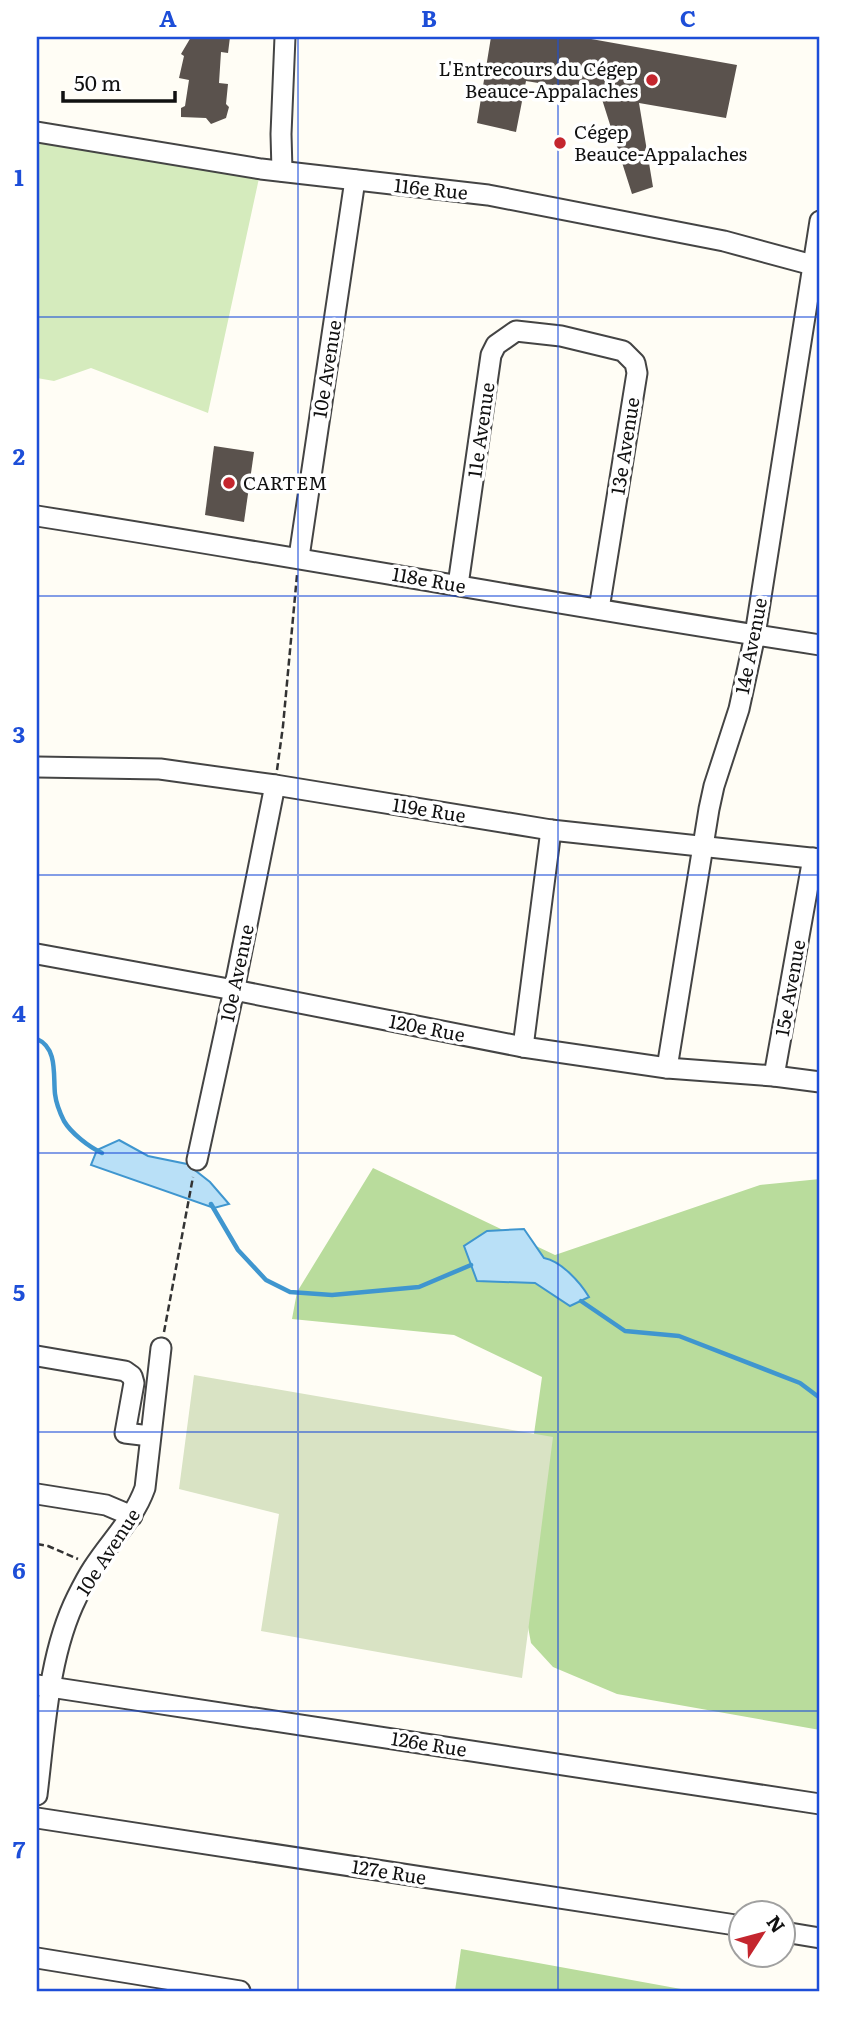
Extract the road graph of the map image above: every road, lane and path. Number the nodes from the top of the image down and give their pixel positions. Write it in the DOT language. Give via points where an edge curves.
graph roads {
  1 [pos="285,37"];
  2 [pos="37,132"];
  3 [pos="282,172"];
  4 [pos="355,180"];
  5 [pos="820,221"];
  6 [pos="817,267"];
  7 [pos="561,336"];
  8 [pos="37,516"];
  9 [pos="299,557"];
  10 [pos="458,585"];
  11 [pos="599,609"];
  12 [pos="755,635"];
  13 [pos="820,645"];
  14 [pos="37,767"];
  15 [pos="275,785"];
  16 [pos="551,830"];
  17 [pos="704,846"];
  18 [pos="817,859"];
  19 [pos="37,954"];
  20 [pos="234,990"];
  21 [pos="523,1047"];
  22 [pos="667,1068"];
  23 [pos="774,1076"];
  24 [pos="820,1083"];
  25 [pos="197,1160"];
  26 [pos="161,1348"];
  27 [pos="37,1356"];
  28 [pos="150,1436"];
  29 [pos="37,1494"];
  30 [pos="132,1516"];
  31 [pos="37,1544"];
  32 [pos="93,1568"];
  33 [pos="44,1686"];
  34 [pos="37,1795"];
  35 [pos="820,1804"];
  36 [pos="37,1818"];
  37 [pos="728,1924"];
  38 [pos="798,1934"];
  39 [pos="820,1938"];
  40 [pos="37,1958"];
  41 [pos="240,1991"];
  1 -- 3 [label="street"];
  2 -- 3 [label="street, 116e Rue"];
  3 -- 4 [label="street, 116e Rue"];
  4 -- 6 [label="street, 116e Rue" via="488,195 724,241"];
  4 -- 9 [label="street, 10e Avenue"];
  5 -- 6 [label="street, 14e Avenue"];
  6 -- 12 [label="street, 14e Avenue"];
  7 -- 10 [label="street, 11e Avenue" via="516,331 496,345 491,355"];
  7 -- 11 [label="street, 13e Avenue" via="623,351 635,363 637,373"];
  8 -- 9 [label="street, 118e Rue"];
  9 -- 10 [label="street, 118e Rue"];
  9 -- 15 [label="path"];
  10 -- 11 [label="street, 118e Rue"];
  11 -- 12 [label="street, 118e Rue"];
  12 -- 13 [label="street, 118e Rue"];
  12 -- 17 [label="street, 14e Avenue" via="739,709 714,786"];
  14 -- 15 [label="street, 119e Rue" via="160,769"];
  15 -- 16 [label="street, 119e Rue"];
  15 -- 20 [label="street, 10e Avenue"];
  16 -- 17 [label="street, 119e Rue"];
  16 -- 21 [label="street"];
  17 -- 18 [label="street, 119e Rue"];
  17 -- 22 [label="street, 14e Avenue"];
  18 -- 23 [label="street, 15e Avenue"];
  19 -- 20 [label="street, 120e Rue"];
  20 -- 21 [label="street, 120e Rue"];
  20 -- 25 [label="street, 10e Avenue"];
  21 -- 22 [label="street, 120e Rue"];
  22 -- 23 [label="street, 120e Rue"];
  23 -- 24 [label="street, 120e Rue"];
  25 -- 26 [label="path"];
  26 -- 28 [label="street, 10e Avenue"];
  27 -- 28 [label="street" via="125,1371 134,1383 125,1433"];
  28 -- 30 [label="street, 10e Avenue" via="145,1488"];
  29 -- 30 [label="street" via="106,1505"];
  30 -- 32 [label="street, 10e Avenue"];
  31 -- 32 [label="path"];
  32 -- 33 [label="street, 10e Avenue" via="68,1618"];
  33 -- 34 [label="street, 10e Avenue"];
  33 -- 35 [label="street, 126e Rue"];
  36 -- 37 [label="street, 127e Rue"];
  38 -- 39 [label="street"];
  40 -- 41 [label="street"];
}
